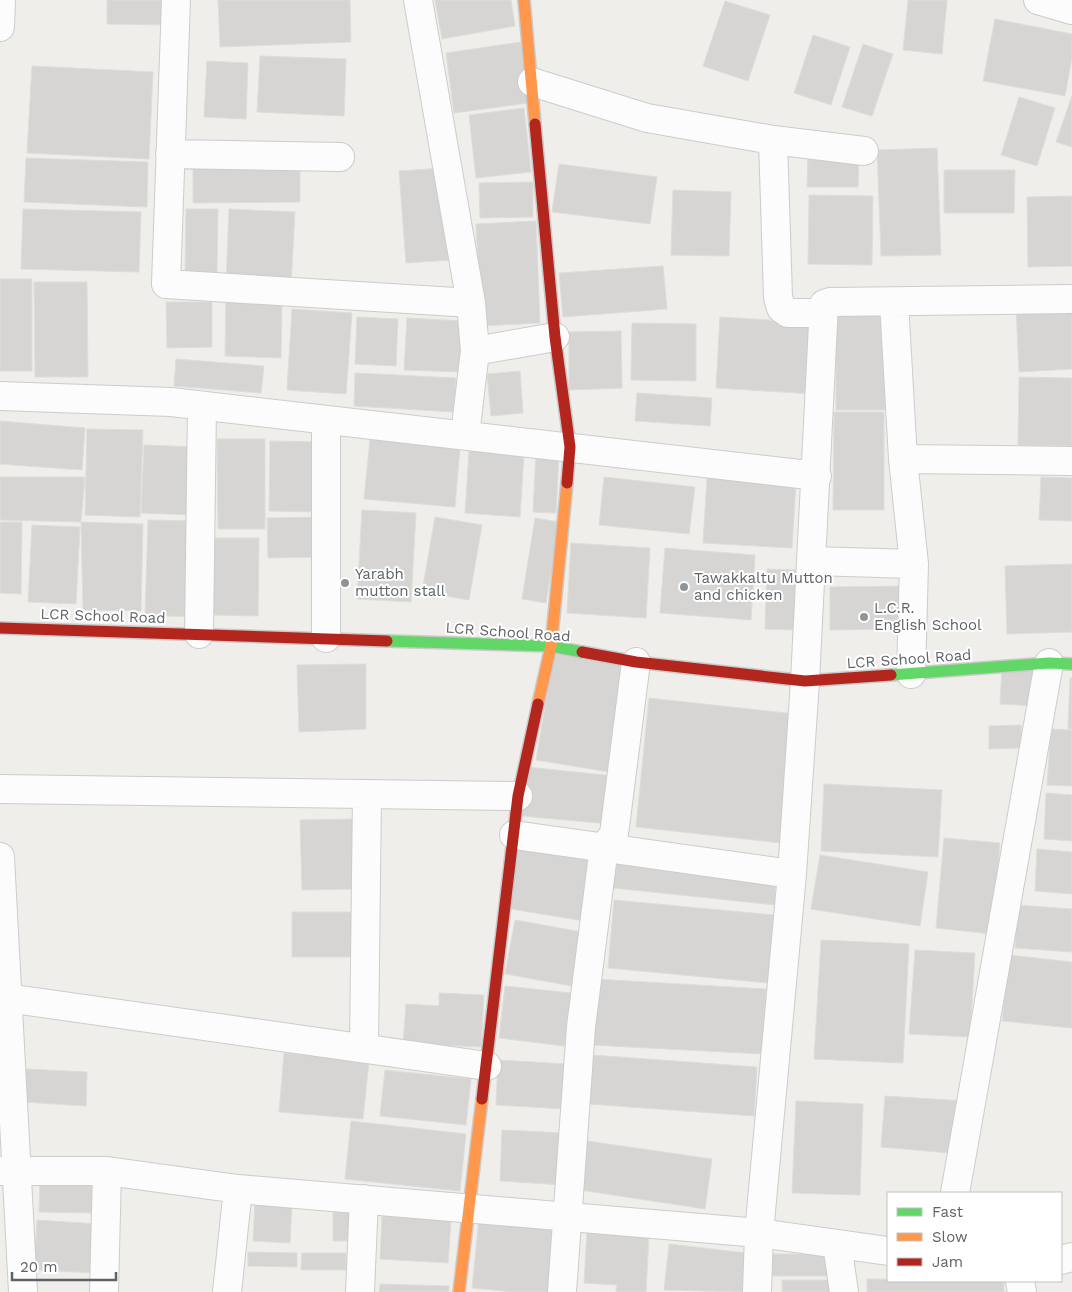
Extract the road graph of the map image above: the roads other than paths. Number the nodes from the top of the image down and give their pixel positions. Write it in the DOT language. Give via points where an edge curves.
graph roads {
  1 [pos="1,0"];
  2 [pos="176,0"];
  3 [pos="418,0"];
  4 [pos="524,0"];
  5 [pos="1038,0"];
  6 [pos="1072,10"];
  7 [pos="0,27"];
  8 [pos="532,82"];
  9 [pos="773,140"];
  10 [pos="864,151"];
  11 [pos="170,154"];
  12 [pos="340,156"];
  13 [pos="1072,300"];
  14 [pos="894,302"];
  15 [pos="471,303"];
  16 [pos="823,313"];
  17 [pos="555,337"];
  18 [pos="475,351"];
  19 [pos="0,396"];
  20 [pos="202,406"];
  21 [pos="326,420"];
  22 [pos="465,435"];
  23 [pos="570,447"];
  24 [pos="903,459"];
  25 [pos="1072,461"];
  26 [pos="817,476"];
  27 [pos="812,561"];
  28 [pos="914,564"];
  29 [pos="0,628"];
  30 [pos="199,634"];
  31 [pos="326,638"];
  32 [pos="551,646"];
  33 [pos="636,662"];
  34 [pos="1060,663"];
  35 [pos="911,674"];
  36 [pos="805,681"];
  37 [pos="0,790"];
  38 [pos="367,794"];
  39 [pos="518,796"];
  40 [pos="514,835"];
  41 [pos="604,848"];
  42 [pos="0,857"];
  43 [pos="792,874"];
  44 [pos="4,997"];
  45 [pos="364,1048"];
  46 [pos="487,1066"];
  47 [pos="8,1170"];
  48 [pos="106,1171"];
  49 [pos="238,1189"];
  50 [pos="955,1192"];
  51 [pos="364,1199"];
  52 [pos="470,1208"];
  53 [pos="568,1216"];
  54 [pos="759,1233"];
  55 [pos="837,1244"];
  56 [pos="887,1251"];
  57 [pos="15,1276"];
  58 [pos="104,1292"];
  59 [pos="227,1292"];
  60 [pos="360,1292"];
  61 [pos="459,1292"];
  62 [pos="562,1292"];
  63 [pos="757,1292"];
  64 [pos="844,1292"];
  1 -- 7 [label="street"];
  2 -- 11 [label="street"];
  3 -- 15 [label="street"];
  4 -- 8 [label="street"];
  5 -- 6 [label="street"];
  8 -- 9 [label="street" via="646,118"];
  8 -- 17 [label="street"];
  9 -- 10 [label="street"];
  9 -- 16 [label="street" via="780,308 788,313"];
  11 -- 12 [label="street"];
  11 -- 15 [label="street" via="166,284"];
  13 -- 14 [label="street"];
  14 -- 16 [label="street" via="830,302 824,304"];
  14 -- 24 [label="street"];
  15 -- 18 [label="street"];
  16 -- 26 [label="street"];
  17 -- 18 [label="street"];
  17 -- 23 [label="street"];
  18 -- 22 [label="street"];
  19 -- 20 [label="street"];
  20 -- 21 [label="street"];
  20 -- 30 [label="street"];
  21 -- 22 [label="street"];
  21 -- 31 [label="street"];
  22 -- 23 [label="street"];
  23 -- 26 [label="street"];
  23 -- 32 [label="street"];
  24 -- 25 [label="street"];
  24 -- 28 [label="street"];
  26 -- 27 [label="street"];
  27 -- 28 [label="street"];
  27 -- 36 [label="street"];
  28 -- 35 [label="street"];
  29 -- 30 [label="street, LCR School Road"];
  30 -- 31 [label="street, LCR School Road"];
  31 -- 32 [label="street, LCR School Road"];
  32 -- 33 [label="street, LCR School Road"];
  32 -- 39 [label="street"];
  33 -- 36 [label="street, LCR School Road"];
  33 -- 41 [label="street" via="614,834"];
  34 -- 35 [label="street, LCR School Road"];
  34 -- 50 [label="street"];
  35 -- 36 [label="street, LCR School Road"];
  36 -- 43 [label="street"];
  37 -- 38 [label="street"];
  38 -- 39 [label="street"];
  38 -- 45 [label="street"];
  39 -- 40 [label="street"];
  40 -- 41 [label="street"];
  40 -- 46 [label="street"];
  41 -- 43 [label="street"];
  41 -- 53 [label="street" via="581,1027"];
  42 -- 44 [label="street"];
  43 -- 54 [label="street"];
  44 -- 45 [label="street"];
  44 -- 47 [label="street"];
  45 -- 46 [label="street"];
  46 -- 52 [label="street"];
  47 -- 48 [label="street"];
  47 -- 57 [label="street"];
  48 -- 49 [label="street"];
  48 -- 58 [label="street"];
  49 -- 51 [label="street"];
  49 -- 59 [label="street"];
  51 -- 52 [label="street"];
  51 -- 60 [label="street"];
  52 -- 53 [label="street"];
  52 -- 61 [label="street"];
  53 -- 54 [label="street"];
  53 -- 62 [label="street"];
  54 -- 55 [label="street"];
  54 -- 63 [label="street"];
  55 -- 56 [label="street"];
  55 -- 64 [label="street"];
}
